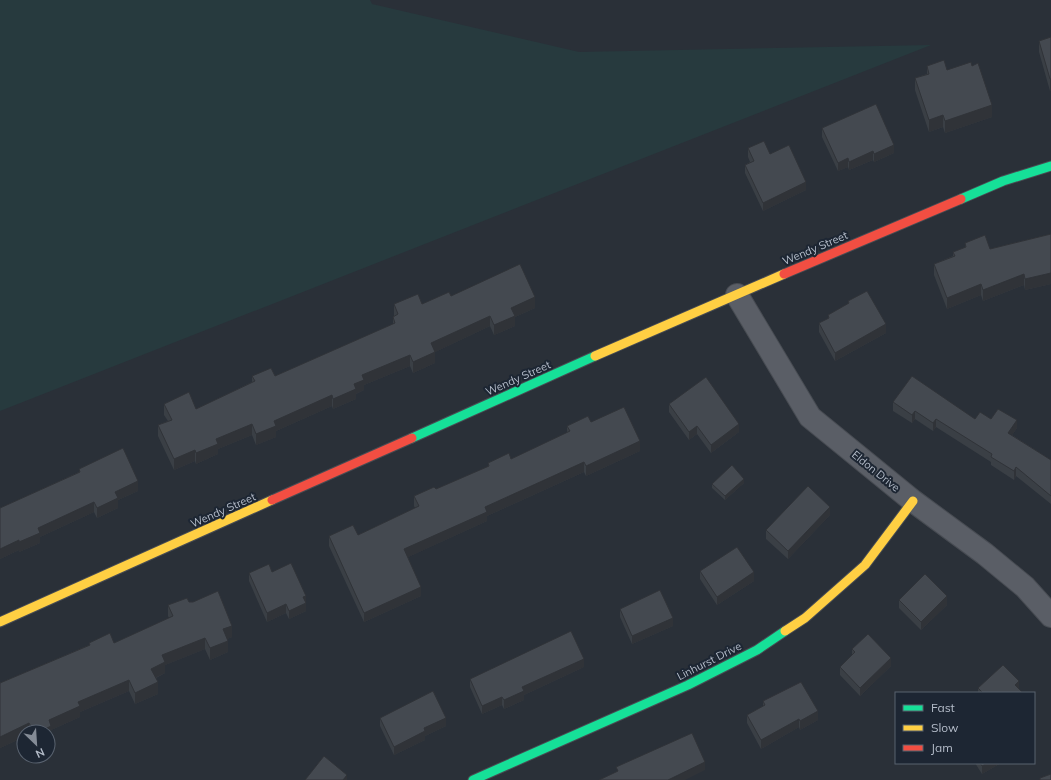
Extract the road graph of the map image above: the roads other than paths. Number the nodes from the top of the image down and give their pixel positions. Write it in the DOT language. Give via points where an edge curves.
graph roads {
  1 [pos="1051,166"];
  2 [pos="737,294"];
  3 [pos="913,501"];
  4 [pos="1051,616"];
  5 [pos="0,622"];
  6 [pos="473,780"];
  1 -- 2 [label="street, Wendy Street" via="1002,181"];
  2 -- 3 [label="street, Eldon Drive" via="810,418"];
  2 -- 5 [label="street, Wendy Street"];
  3 -- 4 [label="street, Eldon Drive" via="1025,587"];
  3 -- 6 [label="street, Linhurst Drive" via="865,565 805,618 757,650 688,685"];
}
